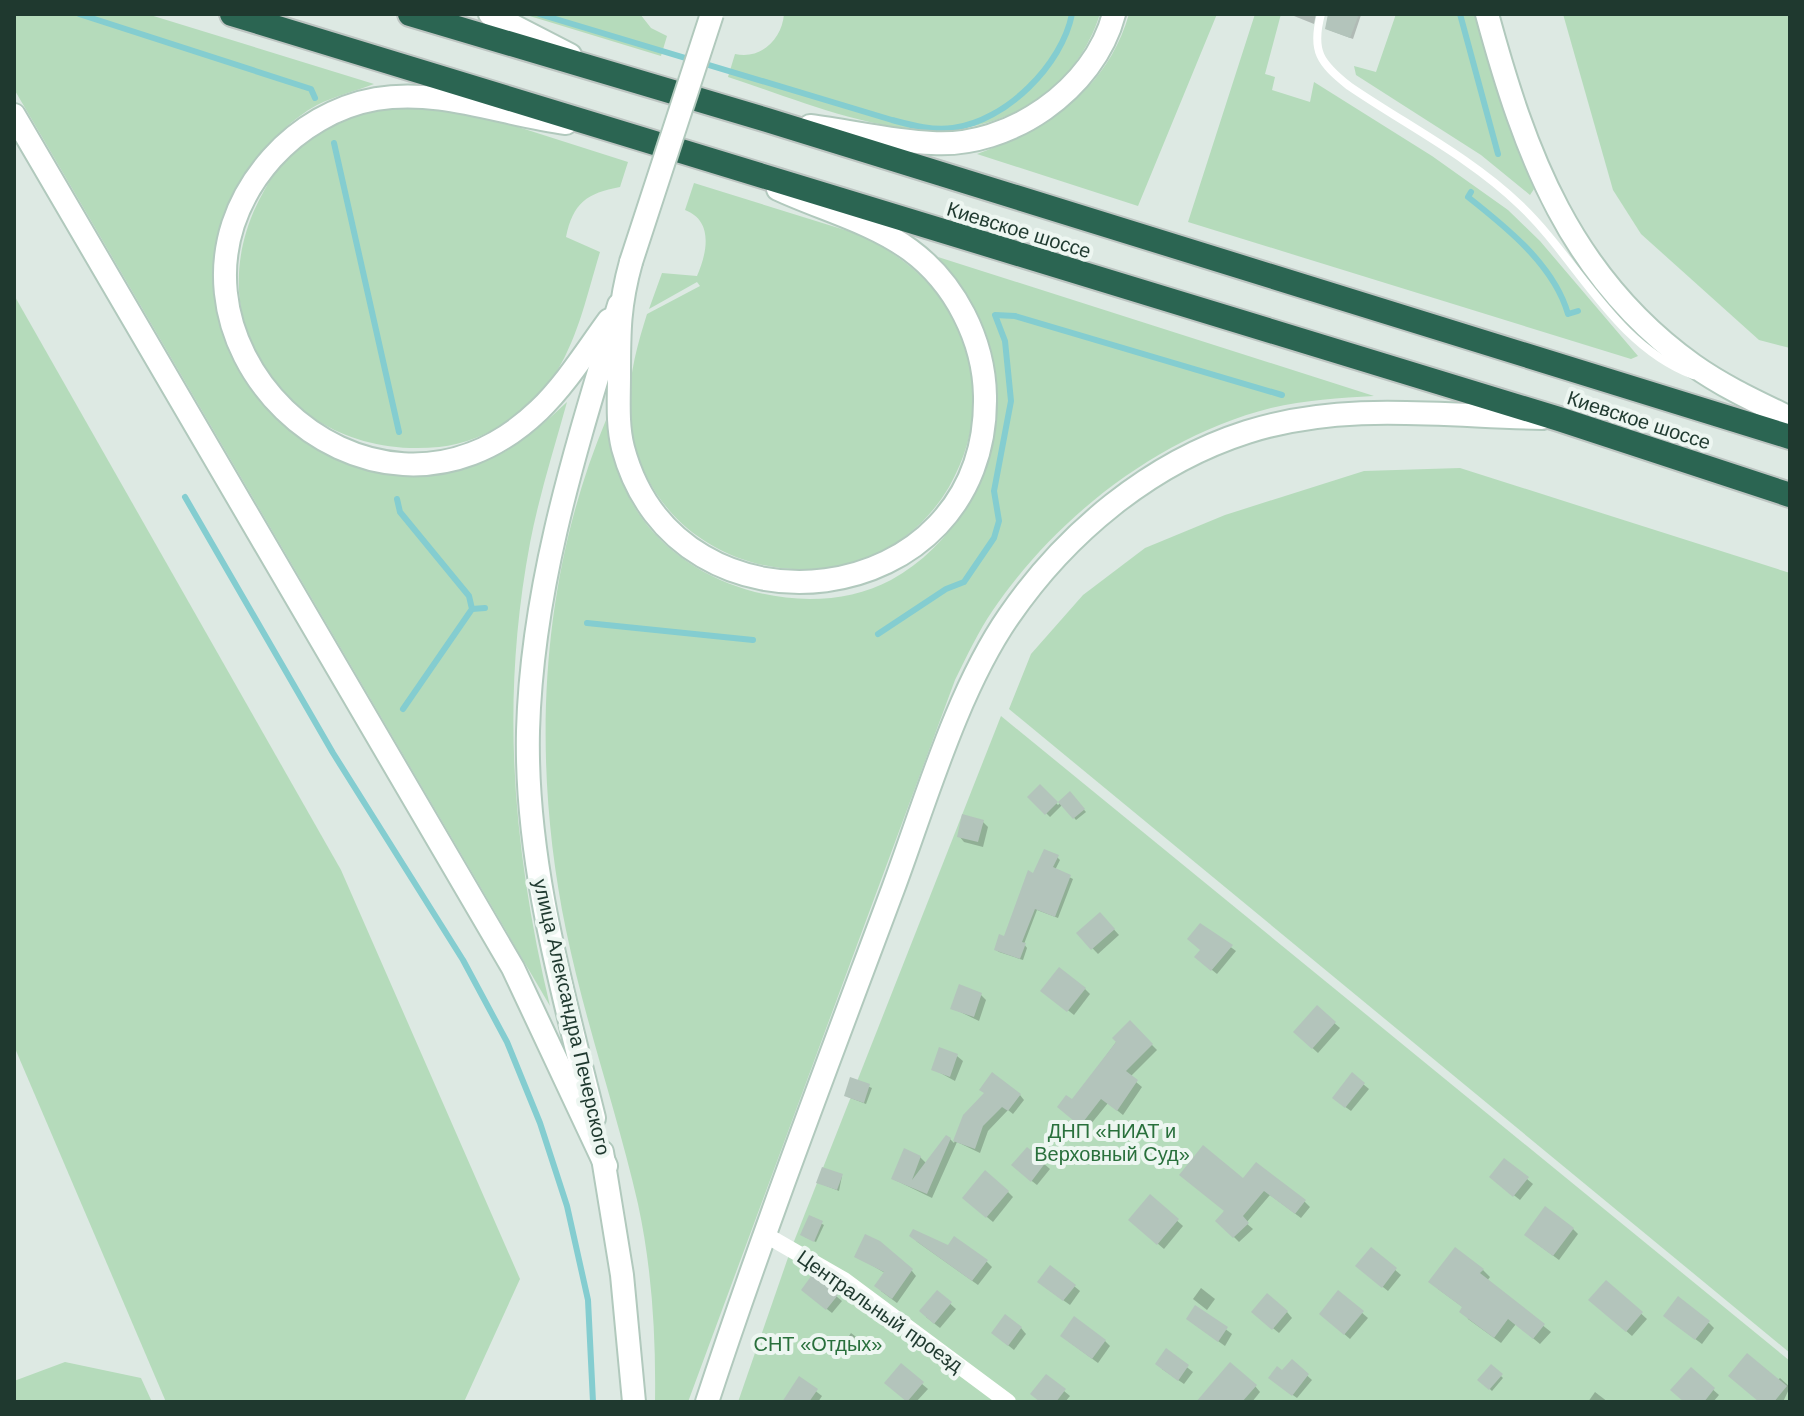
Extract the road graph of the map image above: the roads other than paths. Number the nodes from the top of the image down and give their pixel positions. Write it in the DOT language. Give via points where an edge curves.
graph roads {
  1 [pos="232,14"];
  2 [pos="410,14"];
  3 [pos="490,14"];
  4 [pos="712,14"];
  5 [pos="1114,14"];
  6 [pos="1321,14"];
  7 [pos="1487,14"];
  8 [pos="610,76"];
  9 [pos="14,115"];
  10 [pos="767,120"];
  11 [pos="597,127"];
  12 [pos="749,173"];
  13 [pos="619,305"];
  14 [pos="1731,389"];
  15 [pos="1790,418"];
  16 [pos="1559,419"];
  17 [pos="1790,437"];
  18 [pos="1790,495"];
  19 [pos="606,1166"];
  20 [pos="764,1234"];
  21 [pos="634,1402"];
  22 [pos="707,1402"];
  23 [pos="1008,1402"];
  1 -- 11 [label="highway, Киевское шоссе"];
  2 -- 8 [label="highway, Киевское шоссе"];
  3 -- 8 [label="main road"];
  4 -- 13 [label="main road, улица Александра Печерского, bridge"];
  5 -- 10 [label="main road" via="1101,48 1071,88 1029,117 977,139 931,143"];
  6 -- 14 [label="lane" via="1316,46 1336,76 1503,189 1656,357"];
  7 -- 14 [label="main road" via="1540,176 1585,257 1652,332"];
  8 -- 10 [label="highway, Киевское шоссе"];
  9 -- 19 [label="main road" via="513,968"];
  10 -- 17 [label="highway, Киевское шоссе"];
  11 -- 12 [label="highway, Киевское шоссе"];
  11 -- 13 [label="main road" via="414,95 339,109 290,140 255,179 234,226 228,298 235,333 252,372 286,414 344,451 404,463 466,455 520,425 564,382"];
  12 -- 13 [label="main road" via="911,250 942,281 968,323 983,373 982,433 963,486 937,523 896,558 838,581 769,579 699,552 656,513 624,450 619,431"];
  12 -- 16 [label="highway, Киевское шоссе"];
  13 -- 19 [label="main road, улица Александра Печерского" via="546,566 528,733 534,836 549,932"];
  14 -- 15 [label="main road"];
  16 -- 18 [label="highway, Киевское шоссе"];
  16 -- 20 [label="main road" via="1368,411 1319,415 1245,432 1180,461 1114,504 1066,547 1015,608 984,658"];
  19 -- 21 [label="main road, улица Александра Печерского"];
  20 -- 22 [label="main road"];
  20 -- 23 [label="street, Центральный проезд" via="844,1280"];
}
